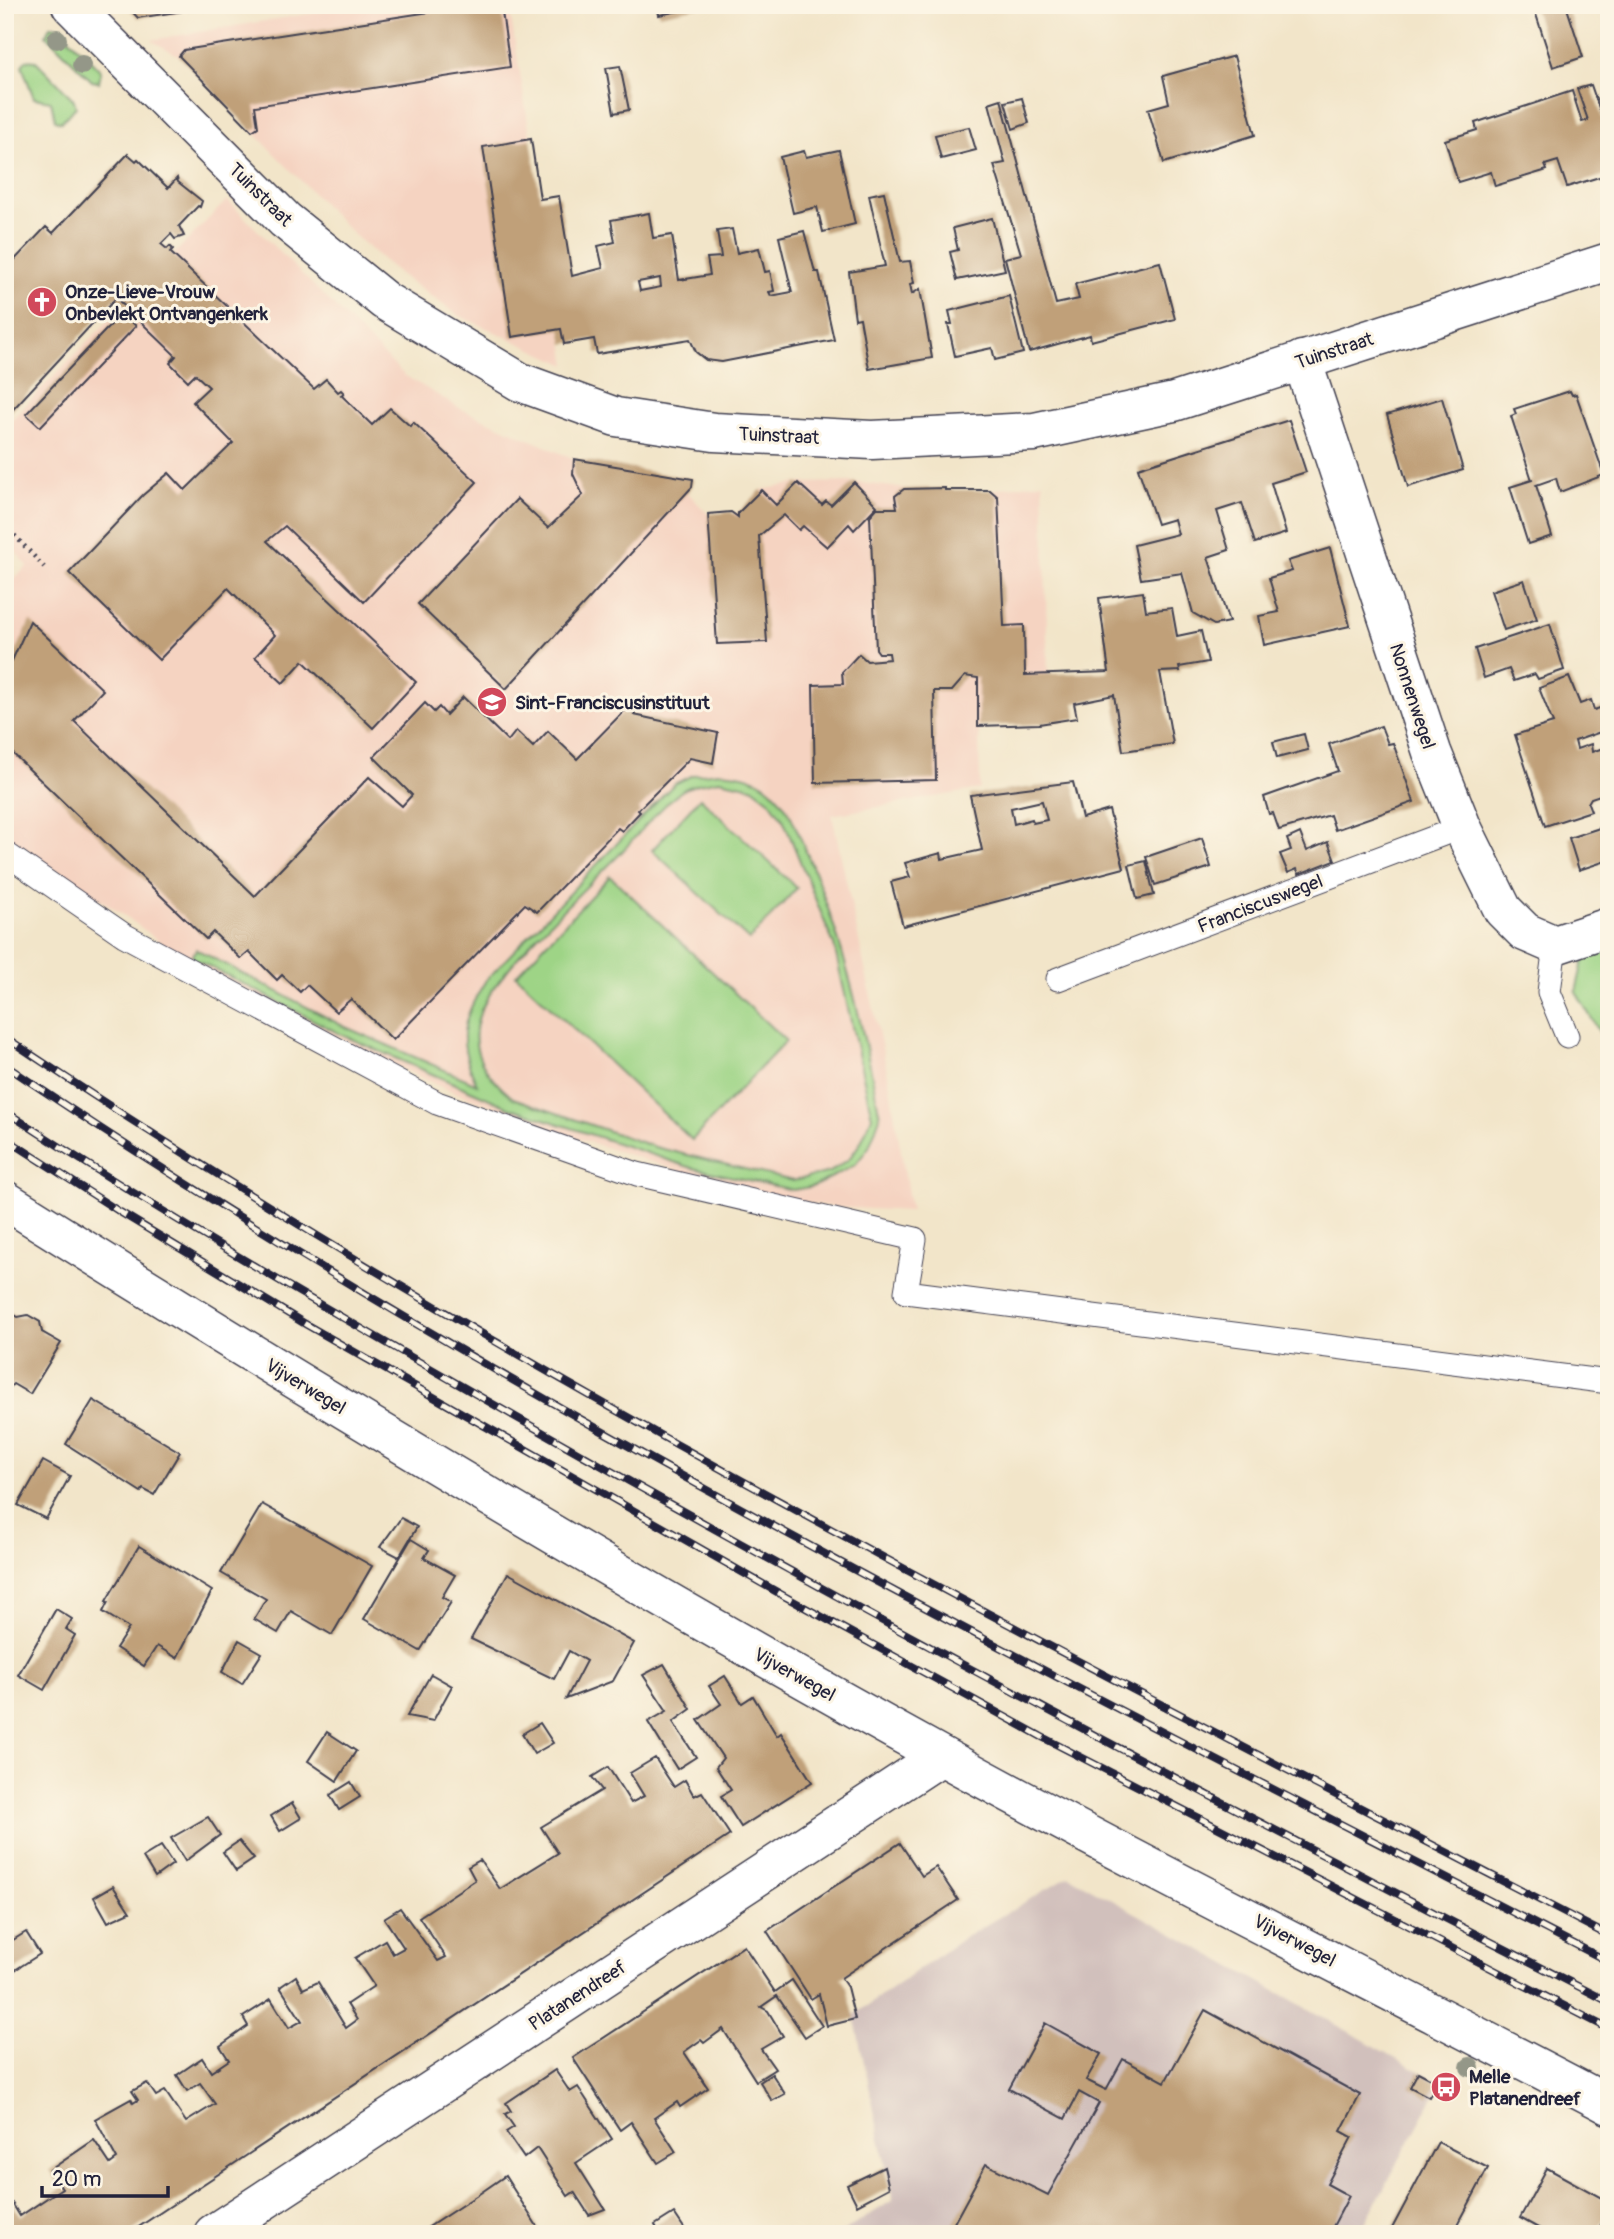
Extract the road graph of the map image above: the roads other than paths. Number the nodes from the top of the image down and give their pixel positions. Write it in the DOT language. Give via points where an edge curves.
graph roads {
  1 [pos="71,5"];
  2 [pos="1609,262"];
  3 [pos="1302,360"];
  4 [pos="1462,827"];
  5 [pos="5,853"];
  6 [pos="1609,927"];
  7 [pos="1555,945"];
  8 [pos="1058,979"];
  9 [pos="1567,1036"];
  10 [pos="5,1200"];
  11 [pos="1609,1382"];
  12 [pos="941,1756"];
  13 [pos="1609,2105"];
  14 [pos="213,2234"];
  1 -- 3 [label="street, Tuinstraat" via="285,220 385,301 520,382 616,417 714,432 872,440 1034,432 1174,402"];
  2 -- 3 [label="street, Tuinstraat"];
  3 -- 4 [label="street, Nonnenwegel" via="1432,752"];
  4 -- 7 [label="street, Nonnenwegel" via="1503,910 1525,932"];
  4 -- 8 [label="lane, Franciscuswegel"];
  5 -- 11 [label="lane" via="124,934 437,1103 637,1174 915,1240 906,1292"];
  6 -- 7 [label="street"];
  7 -- 9 [label="lane" via="1549,992"];
  10 -- 12 [label="street, Vijverwegel" via="230,1341 759,1654"];
  12 -- 13 [label="street, Vijverwegel"];
  12 -- 14 [label="street, Platanendreef"];
}
